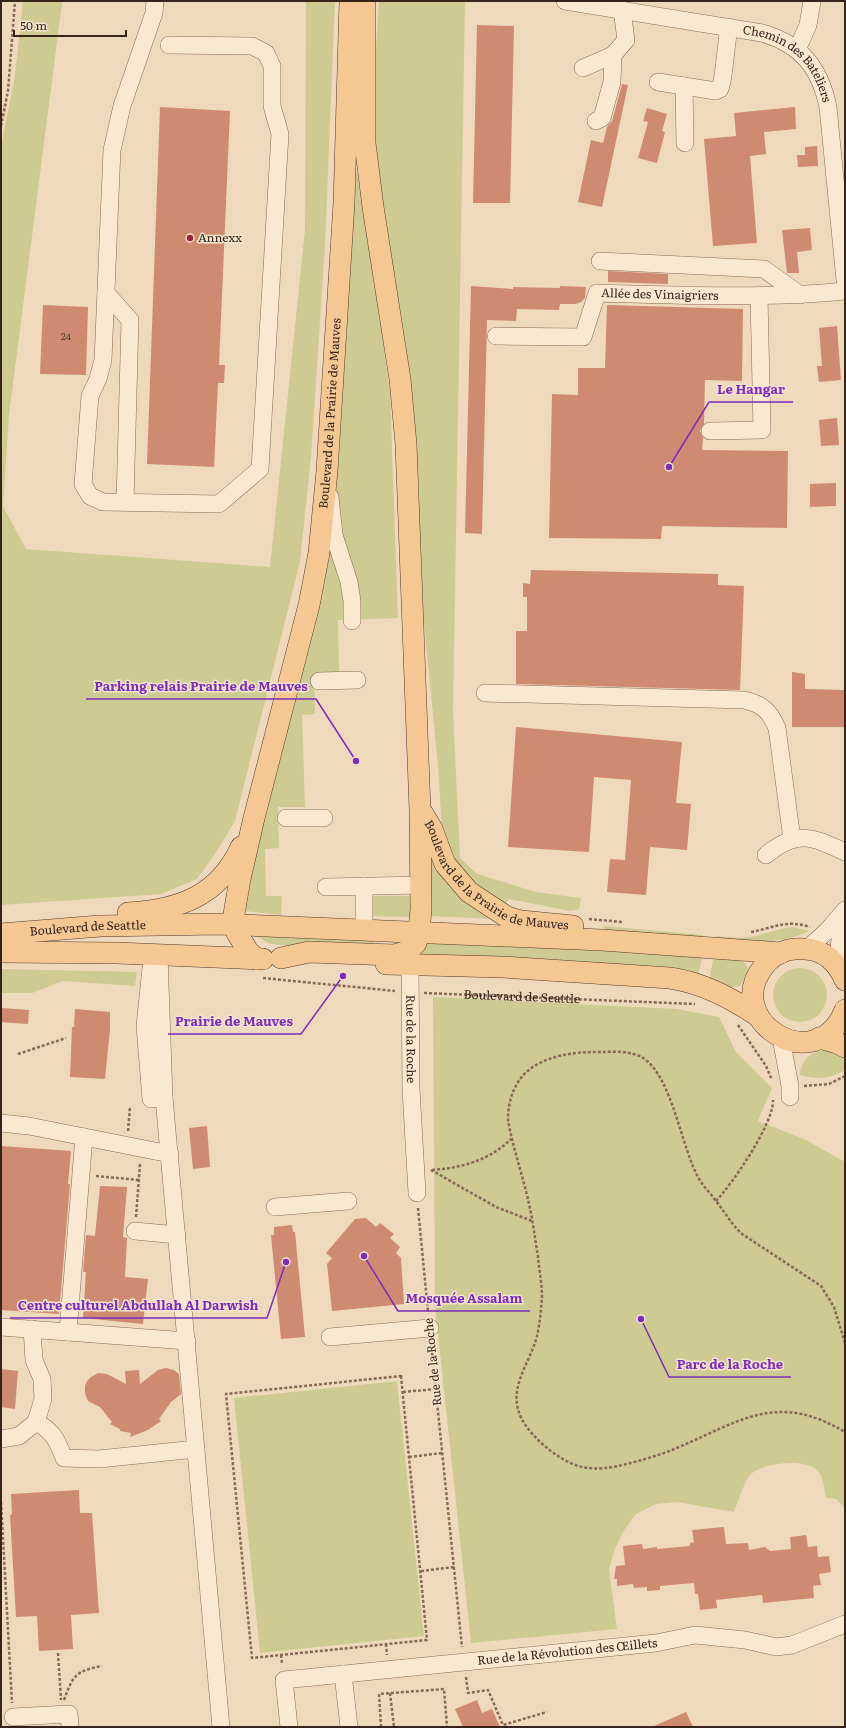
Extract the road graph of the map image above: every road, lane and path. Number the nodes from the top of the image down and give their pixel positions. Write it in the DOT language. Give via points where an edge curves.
graph roads {
  1 [pos="15,1"];
  2 [pos="155,1"];
  3 [pos="566,1"];
  4 [pos="812,1"];
  5 [pos="586,2"];
  6 [pos="357,8"];
  7 [pos="622,10"];
  8 [pos="729,27"];
  9 [pos="168,45"];
  10 [pos="797,50"];
  11 [pos="613,55"];
  12 [pos="583,68"];
  13 [pos="658,82"];
  14 [pos="684,86"];
  15 [pos="596,121"];
  16 [pos="1,126"];
  17 [pos="684,143"];
  18 [pos="600,261"];
  19 [pos="845,280"];
  20 [pos="845,291"];
  21 [pos="106,294"];
  22 [pos="759,296"];
  23 [pos="800,296"];
  24 [pos="496,336"];
  25 [pos="710,431"];
  26 [pos="327,471"];
  27 [pos="125,502"];
  28 [pos="352,621"];
  29 [pos="357,680"];
  30 [pos="319,681"];
  31 [pos="485,693"];
  32 [pos="420,810"];
  33 [pos="254,818"];
  34 [pos="286,818"];
  35 [pos="324,818"];
  36 [pos="792,839"];
  37 [pos="845,852"];
  38 [pos="766,855"];
  39 [pos="422,885"];
  40 [pos="364,886"];
  41 [pos="326,887"];
  42 [pos="845,910"];
  43 [pos="585,919"];
  44 [pos="845,921"];
  45 [pos="630,923"];
  46 [pos="234,924"];
  47 [pos="175,925"];
  48 [pos="1,927"];
  49 [pos="364,930"];
  50 [pos="744,932"];
  51 [pos="419,933"];
  52 [pos="825,933"];
  53 [pos="1,934"];
  54 [pos="602,940"];
  55 [pos="807,949"];
  56 [pos="1,952"];
  57 [pos="781,952"];
  58 [pos="156,954"];
  59 [pos="281,958"];
  60 [pos="410,965"];
  61 [pos="256,968"];
  62 [pos="841,973"];
  63 [pos="409,992"];
  64 [pos="698,1005"];
  65 [pos="845,1010"];
  66 [pos="758,1016"];
  67 [pos="736,1024"];
  68 [pos="66,1038"];
  69 [pos="781,1038"];
  70 [pos="818,1038"];
  71 [pos="845,1048"];
  72 [pos="18,1054"];
  73 [pos="845,1076"];
  74 [pos="773,1084"];
  75 [pos="790,1091"];
  76 [pos="130,1107"];
  77 [pos="1,1123"];
  78 [pos="84,1137"];
  79 [pos="512,1139"];
  80 [pos="134,1147"];
  81 [pos="170,1154"];
  82 [pos="423,1171"];
  83 [pos="81,1174"];
  84 [pos="139,1180"];
  85 [pos="417,1193"];
  86 [pos="348,1201"];
  87 [pos="716,1201"];
  88 [pos="275,1207"];
  89 [pos="532,1221"];
  90 [pos="135,1231"];
  91 [pos="177,1235"];
  92 [pos="1,1326"];
  93 [pos="430,1328"];
  94 [pos="32,1329"];
  95 [pos="68,1332"];
  96 [pos="330,1337"];
  97 [pos="187,1341"];
  98 [pos="845,1343"];
  99 [pos="436,1389"];
  100 [pos="403,1392"];
  101 [pos="36,1422"];
  102 [pos="845,1432"];
  103 [pos="1,1439"];
  104 [pos="196,1448"];
  105 [pos="442,1453"];
  106 [pos="409,1457"];
  107 [pos="1,1502"];
  108 [pos="454,1567"];
  109 [pos="421,1571"];
  110 [pos="845,1624"];
  111 [pos="58,1653"];
  112 [pos="464,1662"];
  113 [pos="102,1666"];
  114 [pos="343,1674"];
  115 [pos="390,1693"];
  116 [pos="546,1712"];
  117 [pos="13,1717"];
  118 [pos="70,1727"];
  119 [pos="221,1727"];
  120 [pos="289,1727"];
  121 [pos="349,1727"];
  122 [pos="381,1727"];
  123 [pos="394,1727"];
  124 [pos="447,1727"];
  1 -- 16 [label="path" via="8,91"];
  2 -- 21 [label="street" via="154,13 122,106 112,150"];
  3 -- 5 [label="street, Chemin des Bateliers"];
  4 -- 10 [label="street" via="808,25"];
  5 -- 7 [label="street, Chemin des Bateliers"];
  6 -- 26 [label="main road, Boulevard de la Prairie de Mauves"];
  6 -- 32 [label="main road, Boulevard de la Prairie de Mauves" via="365,143 400,380 406,444"];
  7 -- 8 [label="street, Chemin des Bateliers"];
  7 -- 11 [label="street" via="626,40"];
  8 -- 10 [label="street, Chemin des Bateliers" via="773,36"];
  8 -- 14 [label="street" via="722,86 716,91"];
  9 -- 27 [label="street" via="252,46 266,54 272,66 272,106 280,134 260,469 219,504"];
  10 -- 19 [label="street, Chemin des Bateliers" via="813,66 824,88"];
  11 -- 12 [label="street"];
  11 -- 15 [label="street" via="612,82 602,118"];
  13 -- 14 [label="street"];
  14 -- 17 [label="street"];
  18 -- 23 [label="street" via="764,269"];
  20 -- 23 [label="street, Allée des Vinaigriers"];
  21 -- 27 [label="street" via="130,320"];
  21 -- 27 [label="street" via="103,360 90,396 83,484 90,496 104,502"];
  22 -- 23 [label="street, Allée des Vinaigriers"];
  22 -- 24 [label="street, Allée des Vinaigriers" via="597,293 583,337"];
  22 -- 25 [label="street" via="762,430"];
  26 -- 28 [label="street" via="334,535 349,582"];
  26 -- 33 [label="main road, Boulevard de la Prairie de Mauves" via="319,553 309,605"];
  29 -- 30 [label="street"];
  31 -- 36 [label="street" via="738,700 759,704 771,714 777,728"];
  32 -- 39 [label="main road, Boulevard de la Prairie de Mauves"];
  32 -- 54 [label="main road, Boulevard de la Prairie de Mauves" via="432,829 445,864 469,892 506,917 585,928"];
  33 -- 46 [label="main road, Boulevard de la Prairie de Mauves" via="240,879"];
  33 -- 48 [label="main road, Boulevard de la Prairie de Mauves" via="231,866 206,892 191,901 149,912 19,920"];
  34 -- 35 [label="street"];
  36 -- 37 [label="street" via="811,839"];
  36 -- 38 [label="street" via="783,842"];
  39 -- 40 [label="street"];
  39 -- 51 [label="main road, Boulevard de la Prairie de Mauves"];
  40 -- 41 [label="street"];
  40 -- 49 [label="street"];
  42 -- 52 [label="street"];
  43 -- 45 [label="path"];
  44 -- 62 [label="street" via="840,940"];
  46 -- 47 [label="main road, Boulevard de Seattle"];
  46 -- 49 [label="main road, Boulevard de Seattle"];
  46 -- 61 [label="main road"];
  47 -- 53 [label="main road, Boulevard de Seattle" via="100,926"];
  47 -- 58 [label="main road, Boulevard de Seattle" via="161,937"];
  49 -- 51 [label="main road, Boulevard de Seattle"];
  50 -- 52 [label="path" via="797,922"];
  51 -- 54 [label="main road, Boulevard de Seattle"];
  51 -- 59 [label="main road, Boulevard de Seattle" via="416,943 408,952 394,955 309,952"];
  52 -- 55 [label="street"];
  54 -- 57 [label="main road, Boulevard de Seattle"];
  55 -- 57 [label="main road" via="798,948"];
  55 -- 62 [label="main road" via="824,954"];
  56 -- 58 [label="main road, Boulevard de Seattle"];
  57 -- 66 [label="main road" via="767,962 757,980 754,1000"];
  58 -- 61 [label="main road, Boulevard de Seattle"];
  58 -- 81 [label="street" via="145,1026"];
  59 -- 60 [label="main road, Boulevard de Seattle"];
  59 -- 61 [label="main road, Boulevard de Seattle"];
  60 -- 63 [label="street, Rue de la Roche"];
  60 -- 66 [label="main road, Boulevard de Seattle" via="502,967 670,978 694,983 719,993"];
  61 -- 63 [label="path, Boulevard de Seattle"];
  63 -- 64 [label="path, Boulevard de Seattle"];
  63 -- 82 [label="street, Rue de la Roche" via="411,1089"];
  65 -- 70 [label="main road" via="832,1030"];
  66 -- 69 [label="main road" via="771,1032"];
  67 -- 74 [label="path" via="766,1066"];
  68 -- 72 [label="path"];
  69 -- 70 [label="main road" via="799,1042"];
  69 -- 75 [label="street"];
  70 -- 71 [label="main road"];
  73 -- 75 [label="path" via="819,1086"];
  74 -- 75 [label="path"];
  74 -- 87 [label="path" via="774,1108 769,1119 742,1168"];
  76 -- 80 [label="path"];
  77 -- 78 [label="street"];
  78 -- 80 [label="street"];
  78 -- 83 [label="street"];
  79 -- 82 [label="path" via="487,1158 452,1169"];
  79 -- 87 [label="path" via="508,1106 517,1083 532,1067 569,1054 635,1054 659,1074 694,1167 700,1180"];
  79 -- 89 [label="path"];
  80 -- 81 [label="street"];
  80 -- 84 [label="path"];
  81 -- 91 [label="street"];
  82 -- 85 [label="street, Rue de la Roche"];
  82 -- 89 [label="path"];
  83 -- 84 [label="path"];
  83 -- 95 [label="street"];
  84 -- 90 [label="path"];
  85 -- 93 [label="path, Rue de la Roche"];
  86 -- 88 [label="street"];
  87 -- 98 [label="path" via="731,1224 742,1234 821,1286 834,1307"];
  89 -- 102 [label="path" via="540,1276 540,1318 532,1353 516,1391 516,1401 524,1421 538,1441 549,1449 580,1467 596,1470 612,1468 662,1453 750,1416 784,1412 818,1419"];
  90 -- 91 [label="street"];
  91 -- 97 [label="street"];
  92 -- 94 [label="street"];
  93 -- 96 [label="street"];
  93 -- 99 [label="path, Rue de la Roche"];
  94 -- 95 [label="street"];
  94 -- 101 [label="street" via="34,1360 42,1379 43,1399"];
  95 -- 97 [label="street"];
  97 -- 104 [label="street"];
  99 -- 100 [label="path"];
  99 -- 105 [label="path, Rue de la Roche"];
  100 -- 106 [label="path"];
  100 -- 109 [label="path" via="401,1376 226,1394 252,1658 427,1640"];
  101 -- 103 [label="street" via="19,1436"];
  101 -- 104 [label="street" via="52,1434 64,1458 99,1459"];
  104 -- 119 [label="street"];
  105 -- 106 [label="path"];
  105 -- 108 [label="path, Rue de la Roche"];
  106 -- 109 [label="path"];
  107 -- 117 [label="path"];
  108 -- 109 [label="path"];
  108 -- 112 [label="path, Rue de la Roche"];
  110 -- 112 [label="street, Rue de la Révolution des Œillets" via="792,1645 776,1646 695,1635 656,1643"];
  111 -- 113 [label="path" via="61,1706 74,1677 84,1670"];
  112 -- 114 [label="street, Rue de la Révolution des Œillets"];
  112 -- 116 [label="path, Rue de la Roche" via="468,1693 488,1690 503,1725"];
  114 -- 120 [label="street, Rue de la Révolution des Œillets" via="284,1680"];
  114 -- 121 [label="street"];
  115 -- 122 [label="path" via="379,1694"];
  115 -- 123 [label="path"];
  115 -- 124 [label="path" via="444,1689"];
  117 -- 118 [label="street" via="69,1714"];
}
